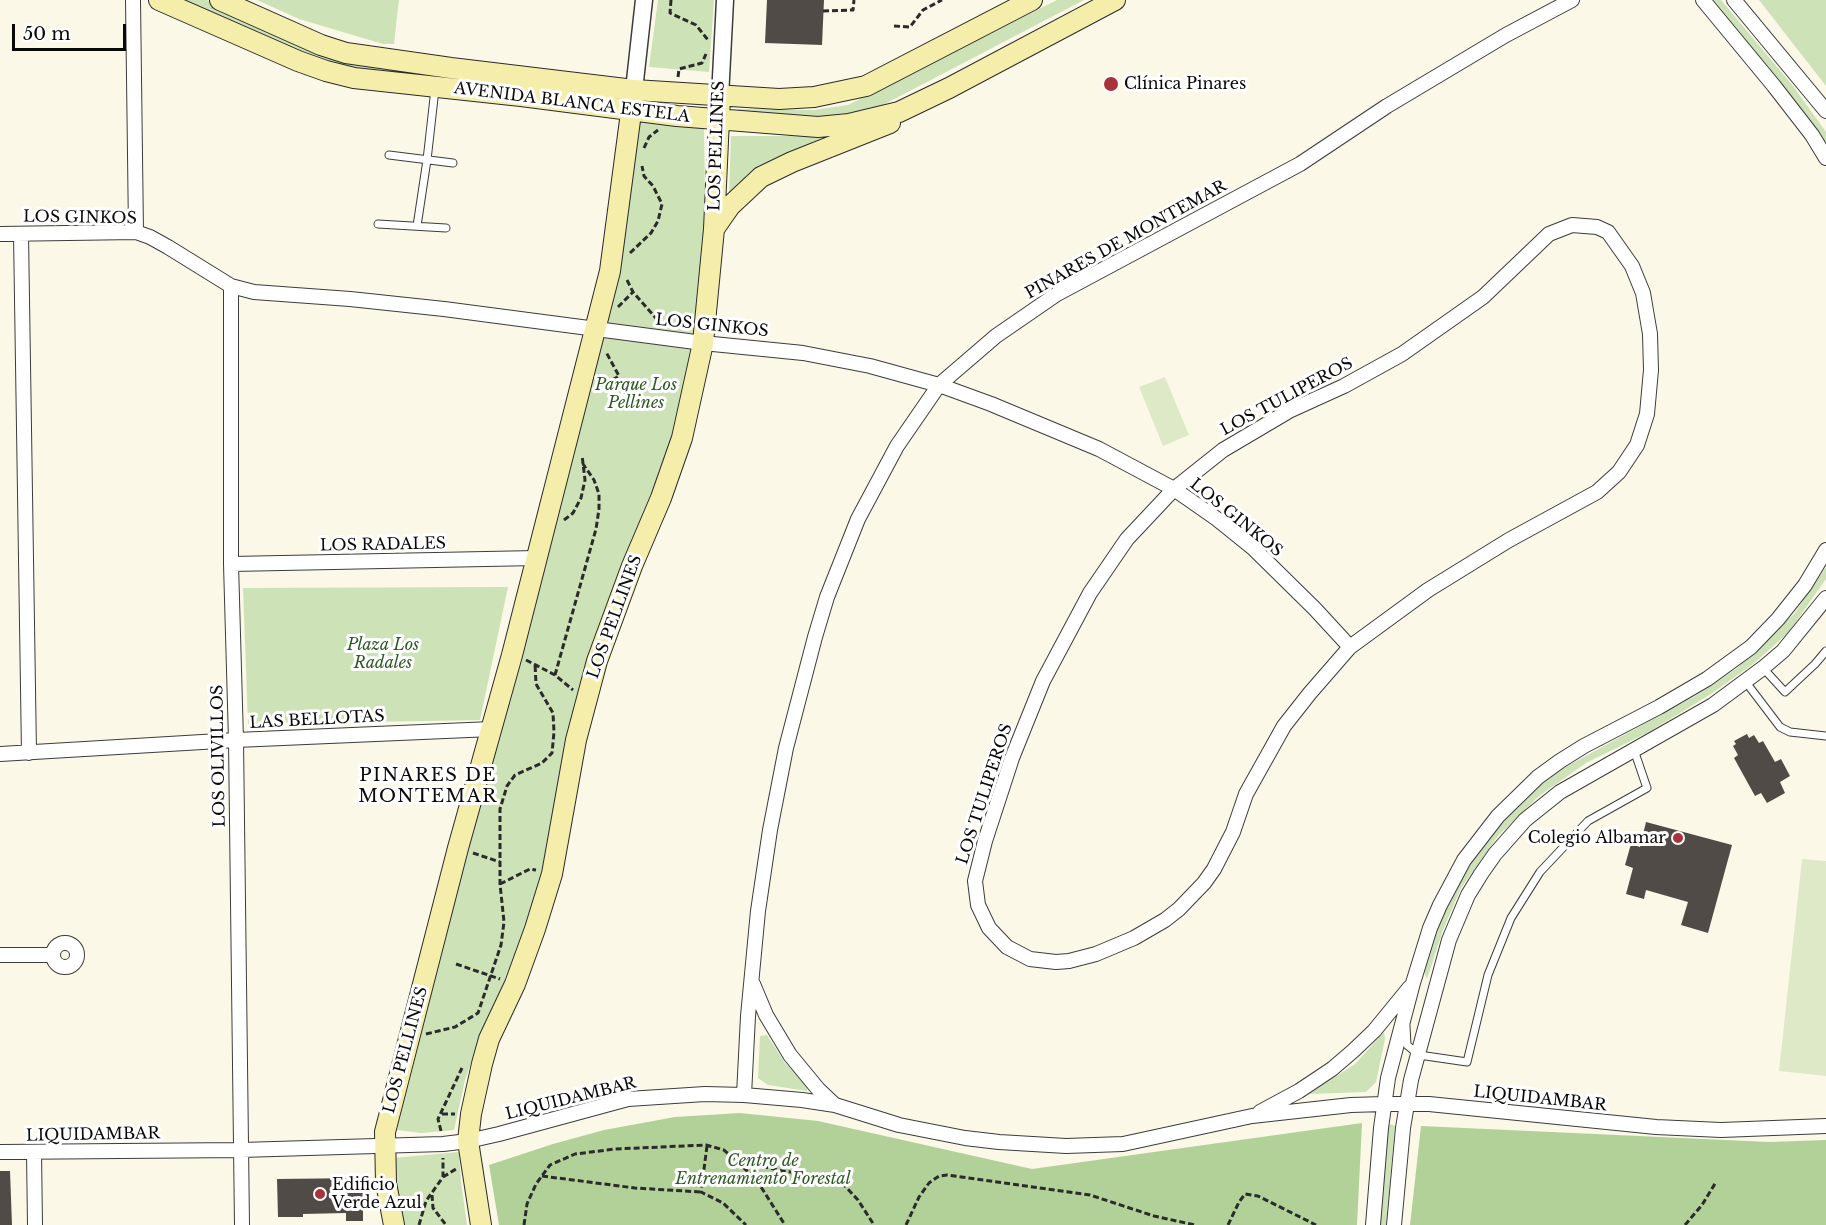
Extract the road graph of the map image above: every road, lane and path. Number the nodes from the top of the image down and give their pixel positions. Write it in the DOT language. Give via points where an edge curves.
graph roads {
  1 [pos="133,0"];
  2 [pos="159,0"];
  3 [pos="220,0"];
  4 [pos="644,0"];
  5 [pos="672,0"];
  6 [pos="725,0"];
  7 [pos="854,0"];
  8 [pos="942,0"];
  9 [pos="1032,0"];
  10 [pos="1115,0"];
  11 [pos="1572,0"];
  12 [pos="1703,0"];
  13 [pos="1734,0"];
  14 [pos="823,11"];
  15 [pos="894,26"];
  16 [pos="711,44"];
  17 [pos="706,53"];
  18 [pos="435,87"];
  19 [pos="634,90"];
  20 [pos="677,93"];
  21 [pos="720,96"];
  22 [pos="912,106"];
  23 [pos="631,111"];
  24 [pos="1826,111"];
  25 [pos="676,116"];
  26 [pos="718,120"];
  27 [pos="643,151"];
  28 [pos="388,156"];
  29 [pos="1826,158"];
  30 [pos="427,160"];
  31 [pos="642,162"];
  32 [pos="453,163"];
  33 [pos="378,224"];
  34 [pos="417,226"];
  35 [pos="446,228"];
  36 [pos="714,229"];
  37 [pos="136,232"];
  38 [pos="0,234"];
  39 [pos="21,234"];
  40 [pos="628,258"];
  41 [pos="626,273"];
  42 [pos="231,286"];
  43 [pos="595,328"];
  44 [pos="675,339"];
  45 [pos="703,343"];
  46 [pos="939,385"];
  47 [pos="582,463"];
  48 [pos="1174,489"];
  49 [pos="1826,550"];
  50 [pos="537,558"];
  51 [pos="231,564"];
  52 [pos="1826,598"];
  53 [pos="1350,647"];
  54 [pos="1826,651"];
  55 [pos="512,655"];
  56 [pos="535,663"];
  57 [pos="1763,668"];
  58 [pos="555,675"];
  59 [pos="1745,681"];
  60 [pos="586,700"];
  61 [pos="492,729"];
  62 [pos="1826,735"];
  63 [pos="236,740"];
  64 [pos="1634,750"];
  65 [pos="29,753"];
  66 [pos="0,754"];
  67 [pos="458,848"];
  68 [pos="500,862"];
  69 [pos="552,874"];
  70 [pos="500,884"];
  71 [pos="0,955"];
  72 [pos="53,955"];
  73 [pos="456,964"];
  74 [pos="492,976"];
  75 [pos="752,980"];
  76 [pos="1413,983"];
  77 [pos="515,984"];
  78 [pos="1406,1011"];
  79 [pos="478,1013"];
  80 [pos="478,1022"];
  81 [pos="410,1035"];
  82 [pos="1419,1055"];
  83 [pos="465,1064"];
  84 [pos="744,1095"];
  85 [pos="1384,1104"];
  86 [pos="1406,1104"];
  87 [pos="835,1105"];
  88 [pos="1252,1116"];
  89 [pos="1826,1126"];
  90 [pos="468,1141"];
  91 [pos="443,1143"];
  92 [pos="384,1145"];
  93 [pos="707,1146"];
  94 [pos="241,1150"];
  95 [pos="0,1152"];
  96 [pos="34,1152"];
  97 [pos="735,1160"];
  98 [pos="542,1176"];
  99 [pos="1716,1182"];
  100 [pos="701,1192"];
  101 [pos="431,1194"];
  102 [pos="35,1225"];
  103 [pos="242,1225"];
  104 [pos="394,1225"];
  105 [pos="418,1225"];
  106 [pos="446,1225"];
  107 [pos="481,1225"];
  108 [pos="524,1225"];
  109 [pos="746,1225"];
  110 [pos="785,1225"];
  111 [pos="874,1225"];
  112 [pos="906,1225"];
  113 [pos="1195,1225"];
  114 [pos="1228,1225"];
  115 [pos="1316,1225"];
  116 [pos="1373,1225"];
  117 [pos="1394,1225"];
  118 [pos="1685,1225"];
  1 -- 37 [label="street"];
  2 -- 18 [label="main road, AVENIDA BLANCA ESTELA" via="326,71"];
  3 -- 19 [label="main road, AVENIDA BLANCA ESTELA" via="321,45 346,52"];
  4 -- 19 [label="street, LOS PELLINES"];
  5 -- 16 [label="path" via="670,13 696,25"];
  6 -- 21 [label="street, LOS PELLINES"];
  7 -- 14 [label="path" via="852,10"];
  8 -- 15 [label="path" via="923,10 910,27"];
  9 -- 21 [label="main road, AVENIDA BLANCA ESTELA" via="866,86 814,97"];
  10 -- 22 [label="main road, AVENIDA BLANCA ESTELA"];
  11 -- 46 [label="street, PINARES DE MONTEMAR" via="1387,106 1300,164 1057,294 996,336"];
  12 -- 29 [label="street" via="1812,135"];
  13 -- 24 [label="street"];
  17 -- 20 [label="path" via="702,63 679,69"];
  18 -- 23 [label="main road, AVENIDA BLANCA ESTELA"];
  18 -- 30 [label="lane"];
  19 -- 20 [label="main road, AVENIDA BLANCA ESTELA"];
  19 -- 23 [label="main road, LOS PELLINES"];
  20 -- 21 [label="main road, AVENIDA BLANCA ESTELA"];
  21 -- 26 [label="main road, LOS PELLINES"];
  22 -- 26 [label="main road, AVENIDA BLANCA ESTELA" via="849,124 818,127"];
  22 -- 36 [label="main road" via="887,126 761,177 730,206"];
  23 -- 25 [label="main road, AVENIDA BLANCA ESTELA"];
  23 -- 43 [label="main road, LOS PELLINES" via="610,271"];
  25 -- 26 [label="main road, AVENIDA BLANCA ESTELA"];
  25 -- 27 [label="path" via="649,137"];
  26 -- 36 [label="main road, LOS PELLINES"];
  28 -- 30 [label="lane"];
  30 -- 32 [label="lane"];
  30 -- 34 [label="lane"];
  31 -- 40 [label="path" via="644,176 662,204 651,233"];
  33 -- 34 [label="lane"];
  34 -- 35 [label="lane"];
  36 -- 45 [label="main road, LOS PELLINES"];
  37 -- 39 [label="street, LOS GINKOS"];
  37 -- 42 [label="street, LOS GINKOS"];
  38 -- 39 [label="street, LOS GINKOS"];
  39 -- 65 [label="street"];
  41 -- 44 [label="path" via="633,292"];
  42 -- 43 [label="street, LOS GINKOS" via="254,292 397,304"];
  42 -- 51 [label="street, LOS OLIVILLOS"];
  43 -- 44 [label="street, LOS GINKOS"];
  43 -- 50 [label="main road, LOS PELLINES"];
  44 -- 45 [label="street, LOS GINKOS"];
  45 -- 46 [label="street, LOS GINKOS" via="763,347 837,359"];
  45 -- 60 [label="main road, LOS PELLINES" via="682,438 608,628"];
  46 -- 48 [label="street, LOS GINKOS" via="1099,448"];
  46 -- 75 [label="street, PINARES DE MONTEMAR" via="876,482 827,597 786,748 758,911"];
  47 -- 58 [label="path" via="594,480 599,509"];
  48 -- 53 [label="street, LOS GINKOS" via="1253,548"];
  48 -- 53 [label="street, LOS TULIPEROS" via="1127,539 1090,593 1043,681 1012,758 975,881 978,905 997,938 1030,959 1069,961 1134,938 1179,909 1214,869 1246,794 1284,726"];
  48 -- 53 [label="street, LOS TULIPEROS" via="1248,434 1344,386 1432,334 1483,297 1550,234 1572,225 1608,232 1632,266 1643,293 1650,334 1647,414 1629,459 1597,492 1468,564"];
  49 -- 76 [label="street" via="1805,585 1751,647 1707,679 1560,761 1498,816 1451,882 1430,928"];
  50 -- 51 [label="street, LOS RADALES"];
  50 -- 55 [label="main road, LOS PELLINES"];
  51 -- 63 [label="street, LOS OLIVILLOS"];
  52 -- 57 [label="street" via="1783,651"];
  54 -- 57 [label="lane" via="1785,692"];
  55 -- 56 [label="path"];
  55 -- 61 [label="main road, LOS PELLINES"];
  56 -- 58 [label="path"];
  56 -- 68 [label="path" via="536,684 553,713 552,753 542,763 515,775 507,786 500,809"];
  57 -- 59 [label="street"];
  58 -- 60 [label="path"];
  59 -- 62 [label="lane" via="1780,727 1790,732"];
  59 -- 64 [label="street" via="1713,705"];
  60 -- 69 [label="main road, LOS PELLINES"];
  61 -- 63 [label="street, LAS BELLOTAS"];
  61 -- 67 [label="main road, LOS PELLINES"];
  63 -- 65 [label="street, LAS BELLOTAS"];
  63 -- 94 [label="street, LOS OLIVILLOS"];
  64 -- 82 [label="street" via="1542,806 1509,837 1481,874 1449,940"];
  64 -- 82 [label="lane" via="1647,788 1588,821 1540,872 1511,918 1488,975 1467,1062"];
  65 -- 66 [label="street, LAS BELLOTAS"];
  67 -- 68 [label="path"];
  67 -- 81 [label="main road, LOS PELLINES"];
  68 -- 70 [label="path"];
  69 -- 70 [label="path" via="530,869"];
  69 -- 77 [label="main road, LOS PELLINES"];
  70 -- 74 [label="path" via="504,922"];
  71 -- 72 [label="street"];
  73 -- 74 [label="path"];
  74 -- 77 [label="path"];
  74 -- 79 [label="path"];
  75 -- 84 [label="street, PINARES DE MONTEMAR"];
  75 -- 87 [label="street, PINARES DE MONTEMAR" via="785,1047"];
  76 -- 78 [label="street"];
  76 -- 88 [label="street, LIQUIDAMBAR" via="1353,1052 1299,1091"];
  77 -- 90 [label="main road, LOS PELLINES" via="486,1047"];
  78 -- 82 [label="lane" via="1407,1045"];
  78 -- 85 [label="street"];
  79 -- 80 [label="path"];
  79 -- 81 [label="path" via="455,1027"];
  81 -- 92 [label="main road, LOS PELLINES"];
  82 -- 86 [label="street"];
  83 -- 91 [label="path" via="438,1119"];
  84 -- 87 [label="street, LIQUIDAMBAR"];
  84 -- 90 [label="street, LIQUIDAMBAR" via="628,1099"];
  85 -- 86 [label="street, LIQUIDAMBAR"];
  85 -- 88 [label="street, LIQUIDAMBAR"];
  85 -- 116 [label="street"];
  86 -- 89 [label="street, LIQUIDAMBAR" via="1656,1128"];
  86 -- 117 [label="street"];
  87 -- 88 [label="street, LIQUIDAMBAR" via="899,1125 965,1138 1066,1146 1123,1144"];
  90 -- 91 [label="street, LIQUIDAMBAR"];
  90 -- 107 [label="main road, LOS PELLINES"];
  91 -- 92 [label="street, LIQUIDAMBAR"];
  91 -- 101 [label="path" via="443,1177"];
  92 -- 94 [label="street, LIQUIDAMBAR"];
  92 -- 104 [label="main road, LOS PELLINES"];
  93 -- 97 [label="path" via="724,1150"];
  93 -- 98 [label="path" via="575,1154 550,1165"];
  93 -- 100 [label="path"];
  94 -- 96 [label="street, LIQUIDAMBAR"];
  94 -- 103 [label="street, LOS OLIVILLOS"];
  95 -- 96 [label="street, LIQUIDAMBAR"];
  96 -- 102 [label="street"];
  97 -- 110 [label="path" via="756,1179"];
  97 -- 111 [label="path" via="782,1172 813,1174 844,1185"];
  98 -- 100 [label="path"];
  98 -- 108 [label="path" via="527,1204"];
  99 -- 118 [label="path"];
  100 -- 109 [label="path" via="723,1203"];
  101 -- 105 [label="path"];
  101 -- 106 [label="path" via="433,1208"];
  112 -- 113 [label="path" via="929,1183 947,1174 1090,1195"];
  114 -- 115 [label="path" via="1245,1194 1258,1196"];
}
